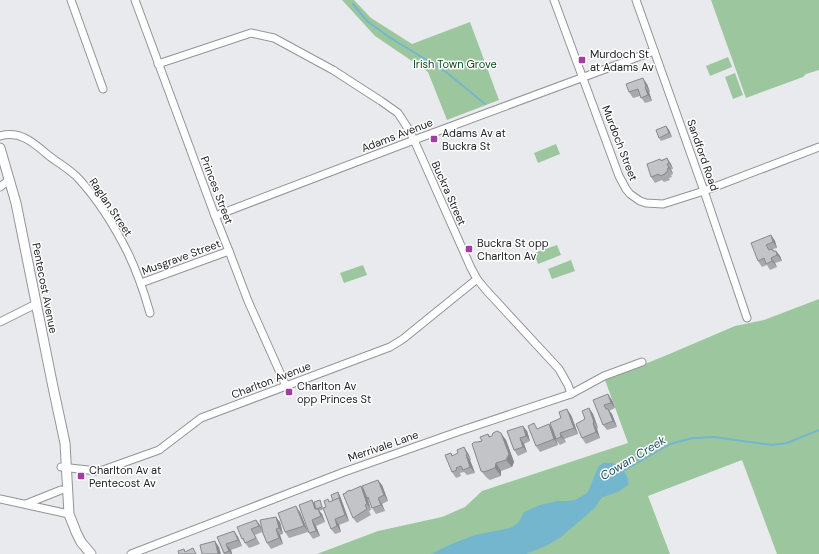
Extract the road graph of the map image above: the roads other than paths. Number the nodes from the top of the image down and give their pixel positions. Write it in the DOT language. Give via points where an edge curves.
graph roads {
  1 [pos="70,0"];
  2 [pos="135,0"];
  3 [pos="554,0"];
  4 [pos="636,0"];
  5 [pos="654,51"];
  6 [pos="158,64"];
  7 [pos="583,78"];
  8 [pos="103,89"];
  9 [pos="0,136"];
  10 [pos="414,140"];
  11 [pos="819,147"];
  12 [pos="0,148"];
  13 [pos="9,180"];
  14 [pos="0,187"];
  15 [pos="704,191"];
  16 [pos="214,216"];
  17 [pos="229,251"];
  18 [pos="478,279"];
  19 [pos="141,283"];
  20 [pos="36,304"];
  21 [pos="150,313"];
  22 [pos="747,318"];
  23 [pos="0,322"];
  24 [pos="642,362"];
  25 [pos="286,386"];
  26 [pos="571,394"];
  27 [pos="64,467"];
  28 [pos="61,490"];
  29 [pos="0,499"];
  30 [pos="25,504"];
  31 [pos="66,513"];
  32 [pos="84,554"];
  33 [pos="91,554"];
  34 [pos="131,554"];
  1 -- 8 [label="street"];
  2 -- 6 [label="street, Princes Street"];
  3 -- 7 [label="street, Murdoch Street"];
  4 -- 5 [label="street, Sandford Road"];
  5 -- 7 [label="street, Adams Avenue"];
  5 -- 15 [label="street, Sandford Road"];
  6 -- 10 [label="street, Buckra Street" via="251,33 274,38 333,70 398,113"];
  6 -- 16 [label="street, Princes Street"];
  7 -- 10 [label="street, Adams Avenue"];
  7 -- 15 [label="street, Murdoch Street" via="619,176 630,194 646,203 663,204"];
  9 -- 19 [label="street, Raglan Street" via="7,134 24,137 78,178 113,226"];
  10 -- 16 [label="street, Adams Avenue"];
  10 -- 18 [label="street, Buckra Street"];
  11 -- 15 [label="street, Murdoch Street"];
  12 -- 13 [label="street, Pentecost Avenue"];
  13 -- 14 [label="street"];
  13 -- 20 [label="street, Pentecost Avenue"];
  15 -- 22 [label="street, Sandford Road"];
  16 -- 17 [label="street, Princes Street"];
  17 -- 19 [label="street, Musgrave Street"];
  17 -- 25 [label="street, Princes Street"];
  18 -- 25 [label="street, Charlton Avenue" via="398,343"];
  18 -- 26 [label="street, Buckra Street" via="559,369"];
  19 -- 21 [label="street, Raglan Street"];
  20 -- 23 [label="street"];
  20 -- 27 [label="street, Pentecost Avenue" via="62,434"];
  24 -- 26 [label="street, Merrivale Lane" via="604,376"];
  25 -- 27 [label="street, Charlton Avenue" via="201,418 159,450 103,470"];
  26 -- 34 [label="street, Merrivale Lane" via="344,472"];
  27 -- 28 [label="street, Pentecost Avenue"];
  27 -- 31 [label="street, Pentecost Avenue"];
  28 -- 30 [label="street"];
  28 -- 31 [label="street, Pentecost Avenue"];
  29 -- 30 [label="street"];
  30 -- 31 [label="street"];
  31 -- 32 [label="street, Pentecost Avenue" via="67,524"];
  31 -- 33 [label="street, Pentecost Avenue" via="81,542"];
}
